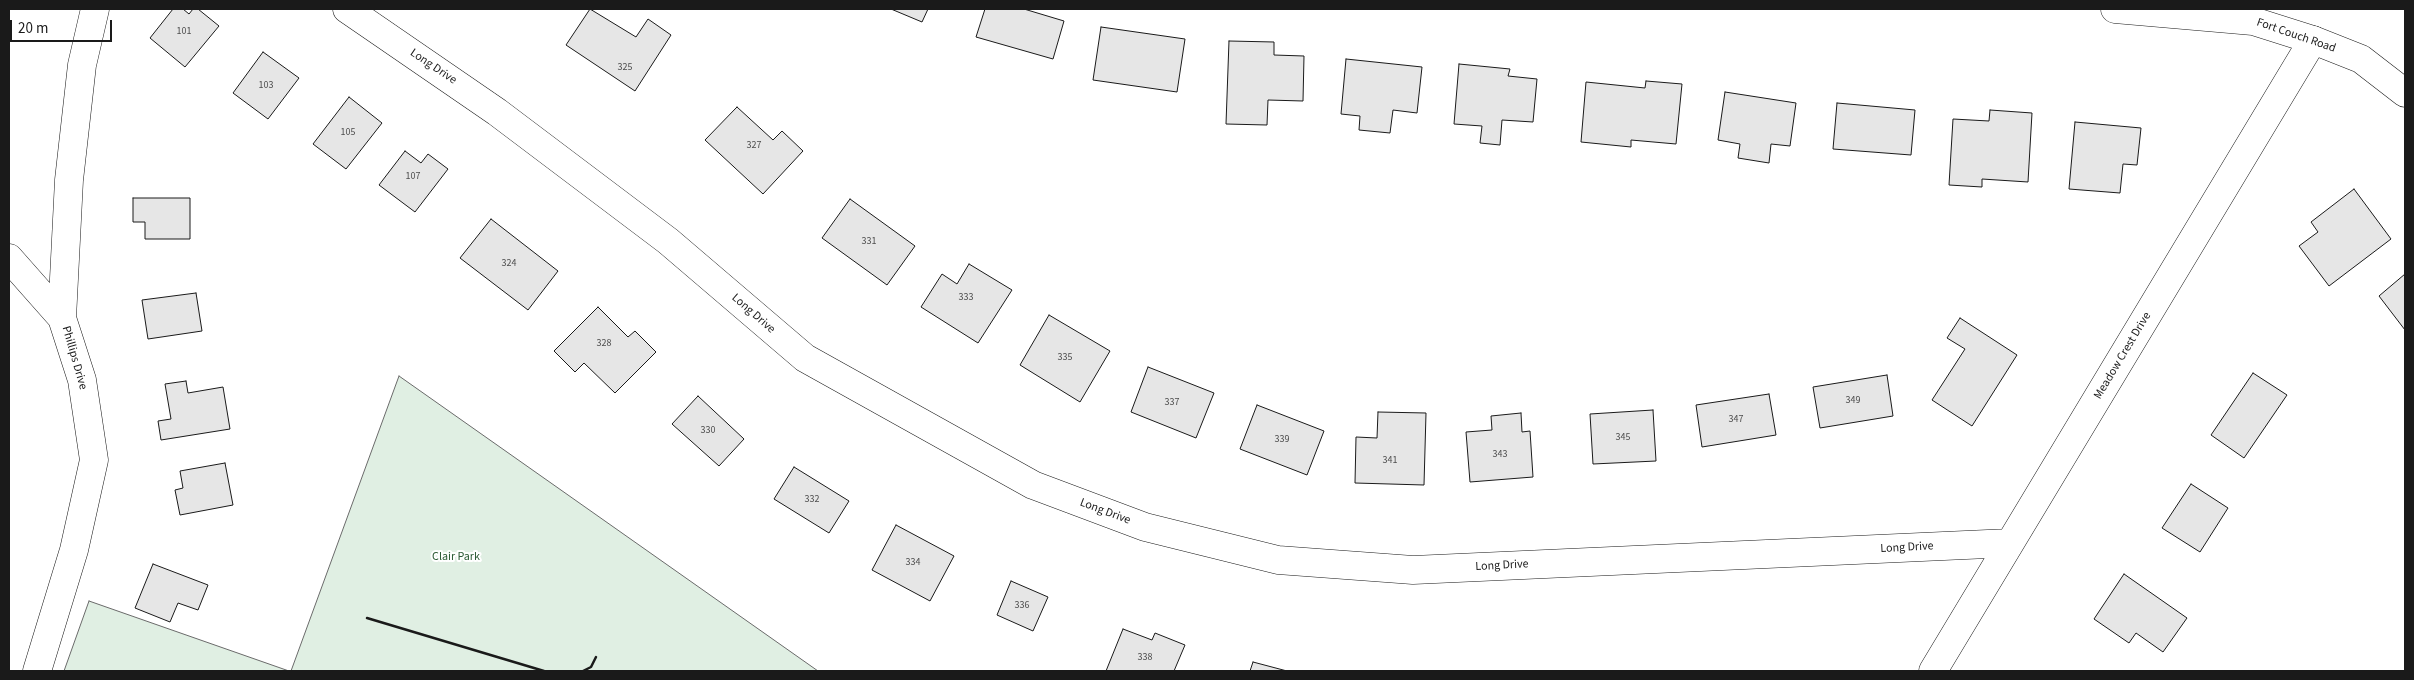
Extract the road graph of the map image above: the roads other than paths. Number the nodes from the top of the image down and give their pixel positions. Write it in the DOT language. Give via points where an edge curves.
graph roads {
  1 [pos="95,9"];
  2 [pos="347,9"];
  3 [pos="2115,9"];
  4 [pos="2256,15"];
  5 [pos="2313,40"];
  6 [pos="2405,93"];
  7 [pos="9,258"];
  8 [pos="62,318"];
  9 [pos="2010,543"];
  10 [pos="37,671"];
  11 [pos="1934,671"];
  1 -- 8 [label="street, Phillips Drive" via="82,65 69,180"];
  2 -- 9 [label="street, Long Drive" via="497,112 668,241 805,358 1033,485 1146,527 1278,560 1413,570"];
  3 -- 4 [label="street, Fort Couch Road"];
  4 -- 5 [label="street, Fort Couch Road"];
  5 -- 6 [label="street, Fort Couch Road" via="2361,59"];
  5 -- 9 [label="street, Meadow Crest Drive"];
  7 -- 8 [label="street"];
  8 -- 10 [label="street, Phillips Drive" via="82,380 94,460 74,550"];
  9 -- 11 [label="street, Meadow Crest Drive"];
}
